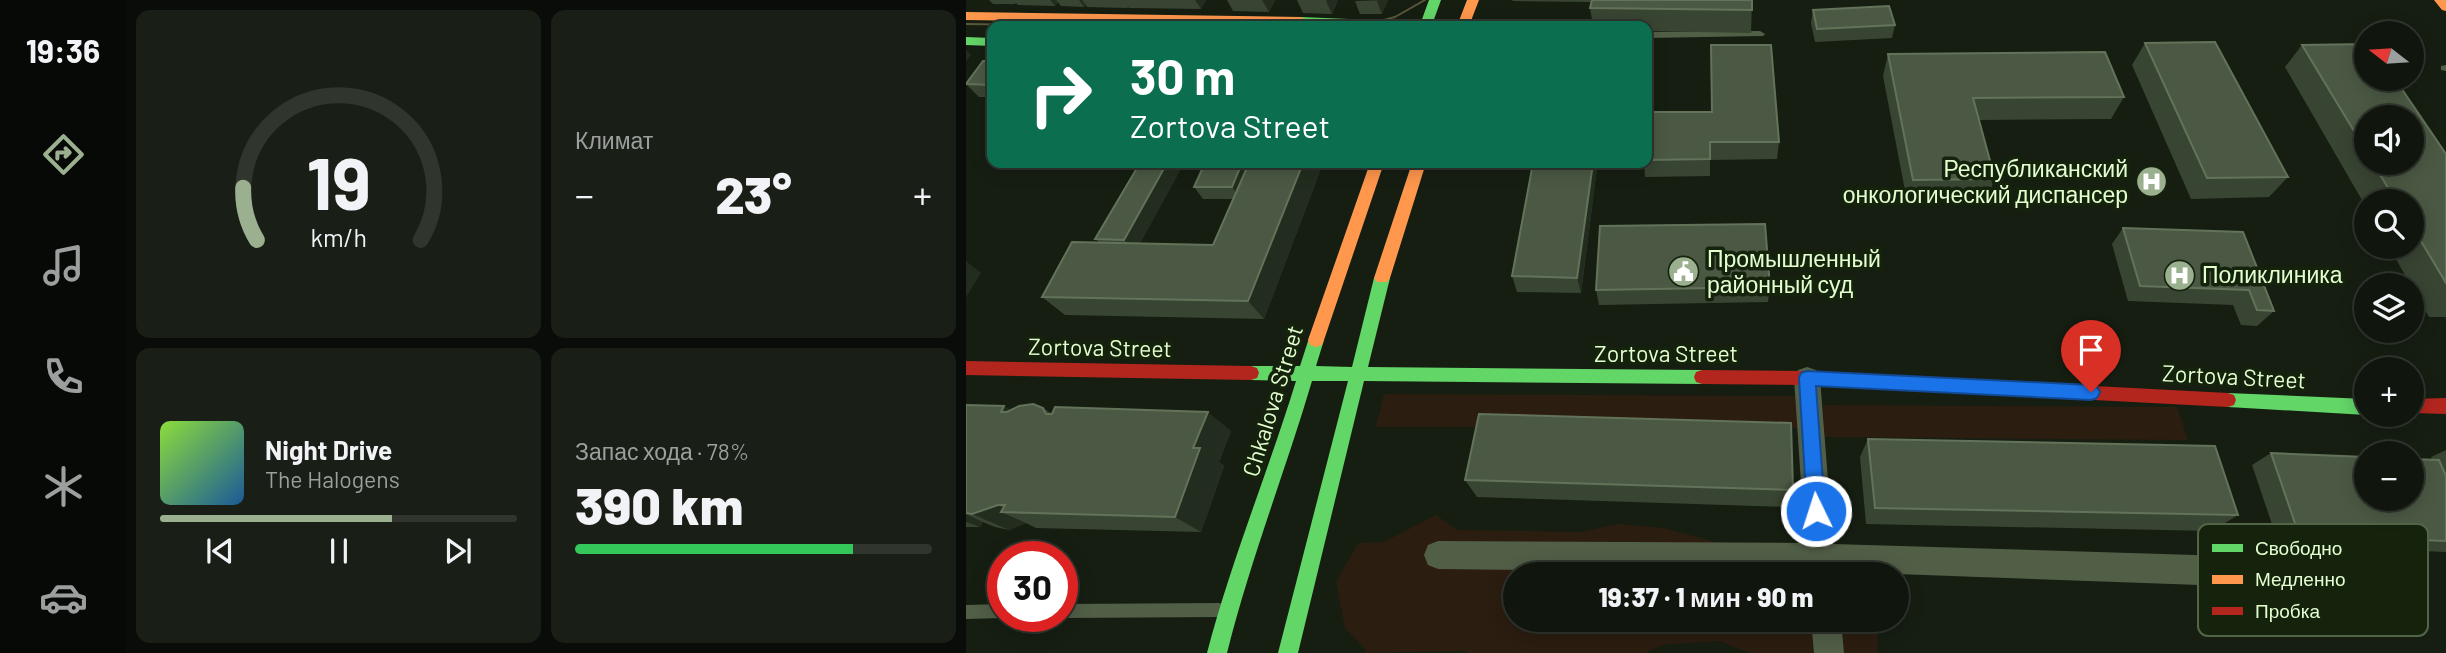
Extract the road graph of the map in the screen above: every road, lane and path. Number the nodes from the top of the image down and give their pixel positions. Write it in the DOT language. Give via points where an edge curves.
graph roads {
  1 [pos="1435,0"];
  2 [pos="1473,0"];
  3 [pos="2440,0"];
  4 [pos="2446,8"];
  5 [pos="966,16"];
  6 [pos="1223,21"];
  7 [pos="1429,21"];
  8 [pos="1465,21"];
  9 [pos="1652,34"];
  10 [pos="1760,34"];
  11 [pos="966,41"];
  12 [pos="987,42"];
  13 [pos="1375,168"];
  14 [pos="1417,168"];
  15 [pos="966,368"];
  16 [pos="1304,374"];
  17 [pos="1356,375"];
  18 [pos="1807,378"];
  19 [pos="2354,406"];
  20 [pos="2424,406"];
  21 [pos="2446,406"];
  22 [pos="1438,555"];
  23 [pos="1681,562"];
  24 [pos="1820,562"];
  25 [pos="1909,567"];
  26 [pos="2198,571"];
  27 [pos="1228,610"];
  28 [pos="966,611"];
  29 [pos="987,611"];
  30 [pos="1078,611"];
  31 [pos="1827,632"];
  32 [pos="1217,653"];
  33 [pos="1288,653"];
  34 [pos="1829,653"];
  1 -- 7 [label="street"];
  2 -- 8 [label="street"];
  3 -- 4 [label="street"];
  5 -- 6 [label="street"];
  9 -- 10 [label="lane"];
  11 -- 12 [label="street"];
  13 -- 16 [label="street, Chkalova Street"];
  14 -- 17 [label="street"];
  15 -- 16 [label="street, Zortova Street"];
  16 -- 17 [label="street, Zortova Street"];
  16 -- 27 [label="street, Chkalova Street"];
  17 -- 18 [label="street, Zortova Street"];
  17 -- 33 [label="street"];
  18 -- 19 [label="street, Zortova Street"];
  18 -- 24 [label="street"];
  20 -- 21 [label="street"];
  22 -- 23 [label="street"];
  25 -- 26 [label="street"];
  27 -- 30 [label="lane"];
  27 -- 32 [label="street, Chkalova Street"];
  28 -- 29 [label="lane"];
  31 -- 34 [label="street"];
}
